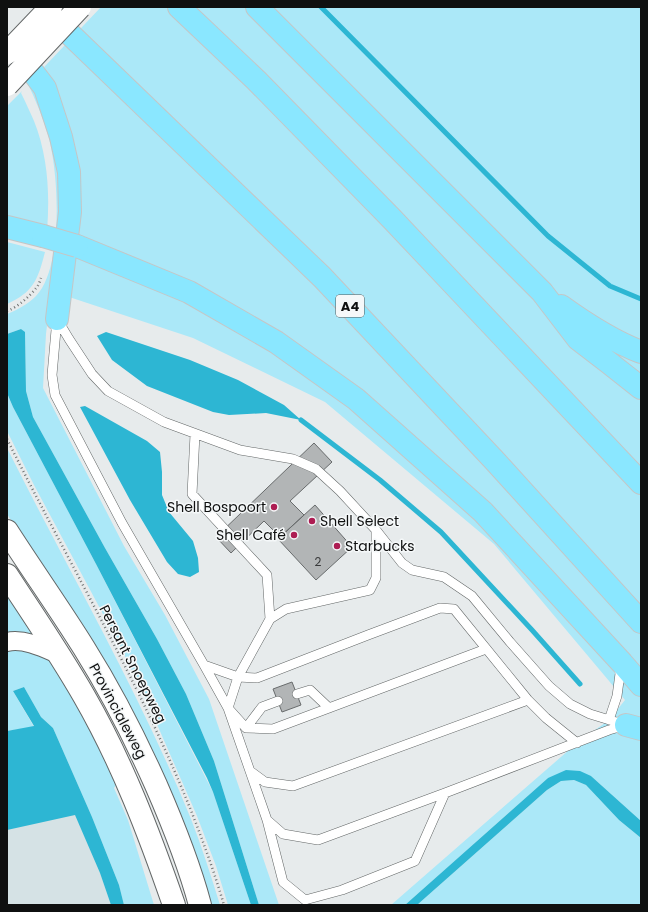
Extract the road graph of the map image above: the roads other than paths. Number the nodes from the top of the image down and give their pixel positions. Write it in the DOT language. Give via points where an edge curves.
graph roads {
  1 [pos="42,7"];
  2 [pos="51,7"];
  3 [pos="80,7"];
  4 [pos="179,7"];
  5 [pos="257,7"];
  6 [pos="7,37"];
  7 [pos="7,53"];
  8 [pos="7,85"];
  9 [pos="7,227"];
  10 [pos="542,292"];
  11 [pos="58,319"];
  12 [pos="641,352"];
  13 [pos="641,388"];
  14 [pos="195,434"];
  15 [pos="641,483"];
  16 [pos="376,530"];
  17 [pos="7,531"];
  18 [pos="7,575"];
  19 [pos="270,619"];
  20 [pos="641,622"];
  21 [pos="7,642"];
  22 [pos="486,649"];
  23 [pos="60,655"];
  24 [pos="622,663"];
  25 [pos="204,665"];
  26 [pos="238,677"];
  27 [pos="641,685"];
  28 [pos="297,694"];
  29 [pos="528,700"];
  30 [pos="278,701"];
  31 [pos="228,708"];
  32 [pos="329,708"];
  33 [pos="625,725"];
  34 [pos="246,728"];
  35 [pos="577,743"];
  36 [pos="250,771"];
  37 [pos="445,793"];
  38 [pos="267,820"];
  39 [pos="174,905"];
  40 [pos="200,905"];
  1 -- 20 [label="highway, A4" via="322,277 494,460"];
  2 -- 7 [label="main road, bridge"];
  3 -- 8 [label="main road, bridge"];
  4 -- 15 [label="highway" via="256,80 387,214"];
  5 -- 10 [label="highway"];
  6 -- 11 [label="highway" via="45,88 69,172 70,212"];
  9 -- 24 [label="highway, bridge" via="77,246 189,292 276,342 356,399 483,512"];
  10 -- 12 [label="highway" via="588,325"];
  10 -- 13 [label="highway" via="578,339"];
  11 -- 14 [label="lane" via="92,374 108,391 164,422"];
  11 -- 25 [label="lane" via="52,375 55,395 122,523"];
  14 -- 16 [label="lane" via="240,450 293,459 316,469"];
  14 -- 19 [label="lane" via="192,494 267,575"];
  16 -- 19 [label="lane" via="376,578 370,590 286,609"];
  16 -- 33 [label="lane" via="402,563 412,570 444,577 472,596 549,686 570,704 590,714"];
  17 -- 40 [label="main road, Provincialeweg" via="85,649 119,709 172,822"];
  18 -- 23 [label="main road, Provincialeweg"];
  19 -- 26 [label="lane"];
  21 -- 23 [label="street" via="13,640 28,643"];
  22 -- 26 [label="lane" via="454,609 440,608 257,678"];
  22 -- 29 [label="lane"];
  22 -- 32 [label="lane"];
  23 -- 39 [label="main road, Provincialeweg" via="114,754 133,796"];
  24 -- 27 [label="highway"];
  24 -- 33 [label="lane" via="617,696"];
  25 -- 26 [label="lane"];
  25 -- 31 [label="lane"];
  26 -- 31 [label="lane"];
  28 -- 32 [label="lane" via="310,690"];
  29 -- 35 [label="lane"];
  29 -- 36 [label="lane" via="294,786 265,782"];
  30 -- 34 [label="lane" via="262,707"];
  31 -- 34 [label="lane"];
  31 -- 36 [label="lane"];
  32 -- 34 [label="lane" via="273,729"];
  33 -- 35 [label="lane"];
  35 -- 37 [label="lane"];
  36 -- 38 [label="lane"];
  37 -- 38 [label="lane" via="318,840 283,834"];
  37 -- 38 [label="lane" via="415,861 342,890 305,900 283,882"];
}
